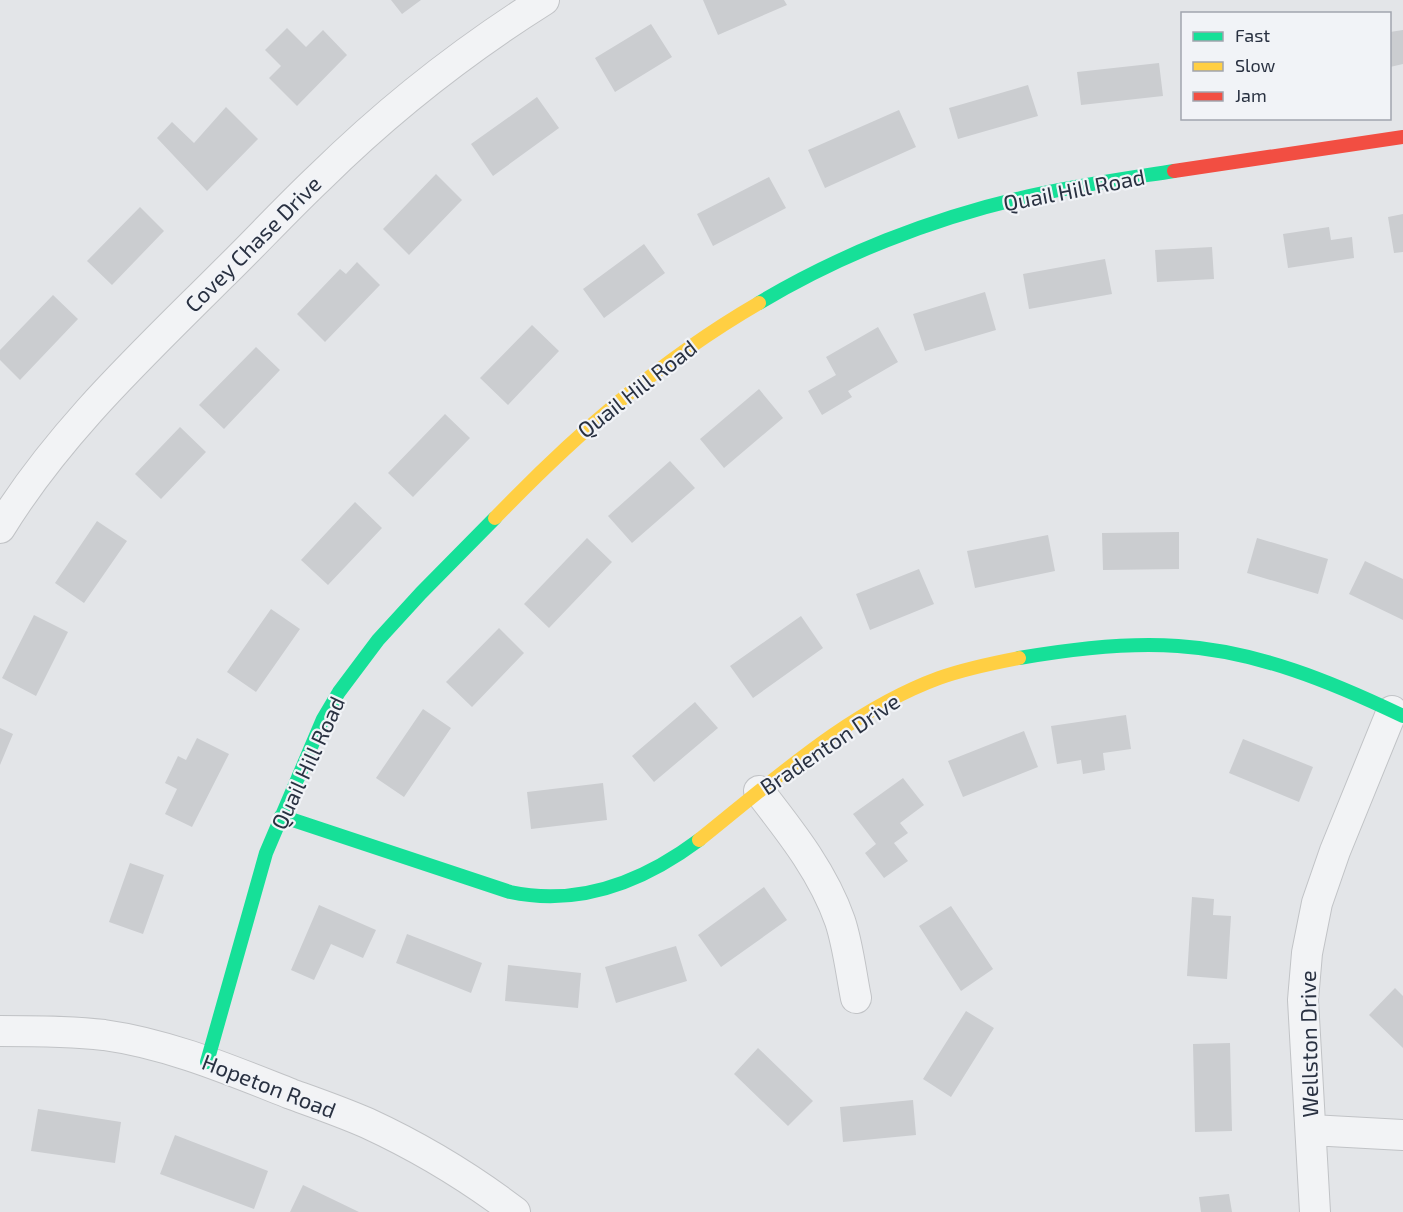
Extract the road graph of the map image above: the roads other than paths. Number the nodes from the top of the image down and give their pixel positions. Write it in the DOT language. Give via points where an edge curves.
graph roads {
  1 [pos="544,0"];
  2 [pos="1403,137"];
  3 [pos="0,528"];
  4 [pos="1398,713"];
  5 [pos="759,791"];
  6 [pos="281,816"];
  7 [pos="856,998"];
  8 [pos="0,1031"];
  9 [pos="207,1062"];
  10 [pos="1311,1130"];
  11 [pos="1403,1135"];
  12 [pos="515,1212"];
  13 [pos="1315,1212"];
  1 -- 3 [label="street, Covey Chase Drive" via="457,58 321,176 125,371 50,457"];
  2 -- 6 [label="street, Quail Hill Road" via="1080,186 998,204 911,232 824,269 720,325 646,378 577,436 400,617 358,666 322,720"];
  4 -- 5 [label="street, Bradenton Drive" via="1350,690 1287,668 1194,648 1105,647 1032,655 936,679 893,699 844,729"];
  4 -- 10 [label="street, Wellston Drive" via="1335,851 1311,930 1304,999"];
  5 -- 6 [label="street, Bradenton Drive" via="656,871 618,887 558,898 510,892"];
  5 -- 7 [label="street" via="800,845 825,887 840,921"];
  6 -- 9 [label="street, Quail Hill Road" via="264,860"];
  8 -- 9 [label="street, Hopeton Road" via="49,1030 106,1036 169,1049"];
  9 -- 12 [label="street, Hopeton Road" via="365,1122 456,1171"];
  10 -- 11 [label="street"];
  10 -- 13 [label="street, Wellston Drive"];
}
